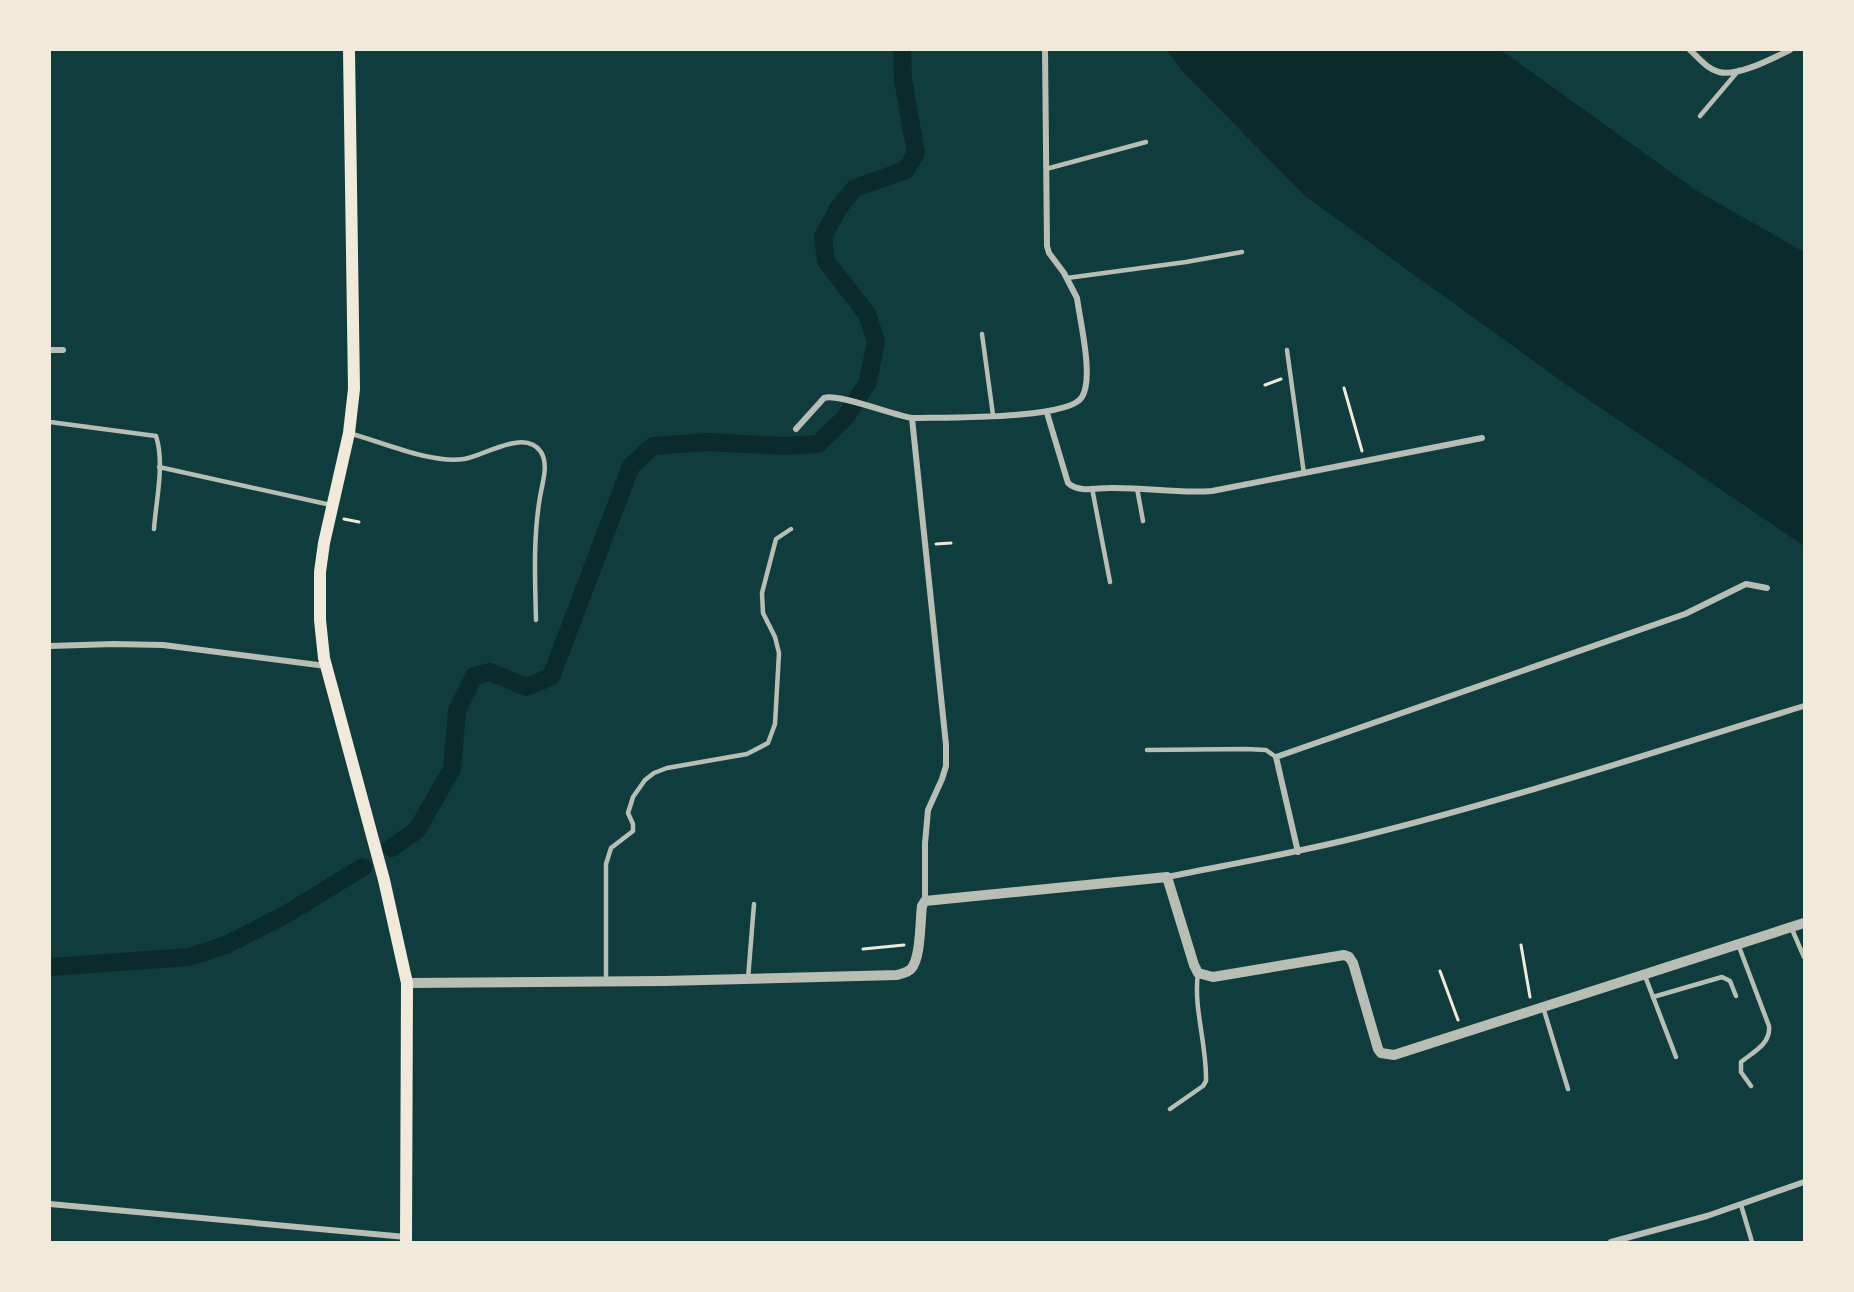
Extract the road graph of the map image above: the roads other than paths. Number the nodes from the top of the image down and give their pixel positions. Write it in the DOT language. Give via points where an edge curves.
graph roads {
  1 [pos="349,50"];
  2 [pos="1045,50"];
  3 [pos="1690,50"];
  4 [pos="1790,50"];
  5 [pos="1739,70"];
  6 [pos="1700,116"];
  7 [pos="1146,142"];
  8 [pos="1046,169"];
  9 [pos="1242,252"];
  10 [pos="1067,278"];
  11 [pos="982,334"];
  12 [pos="50,350"];
  13 [pos="63,350"];
  14 [pos="1287,351"];
  15 [pos="1047,413"];
  16 [pos="993,415"];
  17 [pos="912,418"];
  18 [pos="50,422"];
  19 [pos="796,429"];
  20 [pos="349,433"];
  21 [pos="1482,438"];
  22 [pos="159,467"];
  23 [pos="1304,474"];
  24 [pos="1092,488"];
  25 [pos="1137,488"];
  26 [pos="333,506"];
  27 [pos="1143,521"];
  28 [pos="154,529"];
  29 [pos="791,529"];
  30 [pos="1110,582"];
  31 [pos="1767,588"];
  32 [pos="536,620"];
  33 [pos="50,646"];
  34 [pos="326,666"];
  35 [pos="1804,706"];
  36 [pos="1148,750"];
  37 [pos="1276,757"];
  38 [pos="1298,852"];
  39 [pos="1167,877"];
  40 [pos="925,901"];
  41 [pos="754,904"];
  42 [pos="1804,923"];
  43 [pos="1791,927"];
  44 [pos="1738,944"];
  45 [pos="1804,957"];
  46 [pos="1198,973"];
  47 [pos="1644,973"];
  48 [pos="748,979"];
  49 [pos="606,980"];
  50 [pos="407,982"];
  51 [pos="1736,996"];
  52 [pos="1653,997"];
  53 [pos="1538,1008"];
  54 [pos="1676,1057"];
  55 [pos="1751,1086"];
  56 [pos="1568,1089"];
  57 [pos="1170,1109"];
  58 [pos="1804,1182"];
  59 [pos="50,1204"];
  60 [pos="1741,1205"];
  61 [pos="406,1240"];
  62 [pos="1611,1242"];
  63 [pos="1752,1242"];
  1 -- 20 [label="main road" via="354,389"];
  2 -- 8 [label="street"];
  3 -- 5 [label="street" via="1721,73"];
  4 -- 5 [label="street"];
  5 -- 6 [label="lane"];
  7 -- 8 [label="lane"];
  8 -- 10 [label="street" via="1047,246"];
  9 -- 10 [label="lane"];
  10 -- 15 [label="street" via="1077,298 1086,387 1082,399"];
  11 -- 16 [label="lane"];
  12 -- 13 [label="street"];
  14 -- 23 [label="lane"];
  15 -- 16 [label="street"];
  15 -- 24 [label="street" via="1068,483 1078,489"];
  16 -- 17 [label="street"];
  17 -- 19 [label="street" via="828,396"];
  17 -- 40 [label="street" via="946,745 946,766 928,810"];
  18 -- 22 [label="lane" via="156,436"];
  20 -- 26 [label="main road"];
  20 -- 32 [label="lane" via="438,459 474,457 504,444 534,446 544,462 535,547"];
  21 -- 23 [label="street"];
  22 -- 26 [label="lane"];
  22 -- 28 [label="lane"];
  23 -- 25 [label="street" via="1212,491"];
  24 -- 25 [label="street"];
  24 -- 30 [label="lane"];
  25 -- 27 [label="lane"];
  26 -- 34 [label="main road" via="320,572 320,620"];
  29 -- 49 [label="lane" via="776,539 762,593 763,613 779,653 775,724 768,743 747,754 654,773 633,797 628,813 633,831 611,848 606,864"];
  31 -- 37 [label="street" via="1746,584 1685,615"];
  33 -- 34 [label="street" via="163,645"];
  34 -- 50 [label="main road" via="384,880"];
  35 -- 38 [label="street" via="1513,795"];
  36 -- 37 [label="lane" via="1266,750"];
  37 -- 38 [label="street"];
  38 -- 39 [label="street"];
  39 -- 40 [label="street"];
  39 -- 46 [label="street"];
  40 -- 48 [label="street" via="917,960 907,972"];
  41 -- 48 [label="lane"];
  42 -- 43 [label="street"];
  43 -- 44 [label="street"];
  43 -- 45 [label="lane"];
  44 -- 47 [label="street"];
  44 -- 55 [label="lane" via="1770,1034 1741,1062 1741,1072"];
  46 -- 53 [label="street" via="1213,977 1349,957 1381,1053 1394,1055"];
  46 -- 57 [label="lane" via="1196,998 1206,1081"];
  47 -- 52 [label="lane"];
  47 -- 53 [label="street"];
  48 -- 49 [label="street"];
  49 -- 50 [label="street"];
  50 -- 61 [label="main road"];
  51 -- 52 [label="lane" via="1730,981 1722,977"];
  52 -- 54 [label="lane"];
  53 -- 56 [label="lane"];
  58 -- 60 [label="street"];
  59 -- 61 [label="street"];
  60 -- 62 [label="street"];
  60 -- 63 [label="lane"];
}
